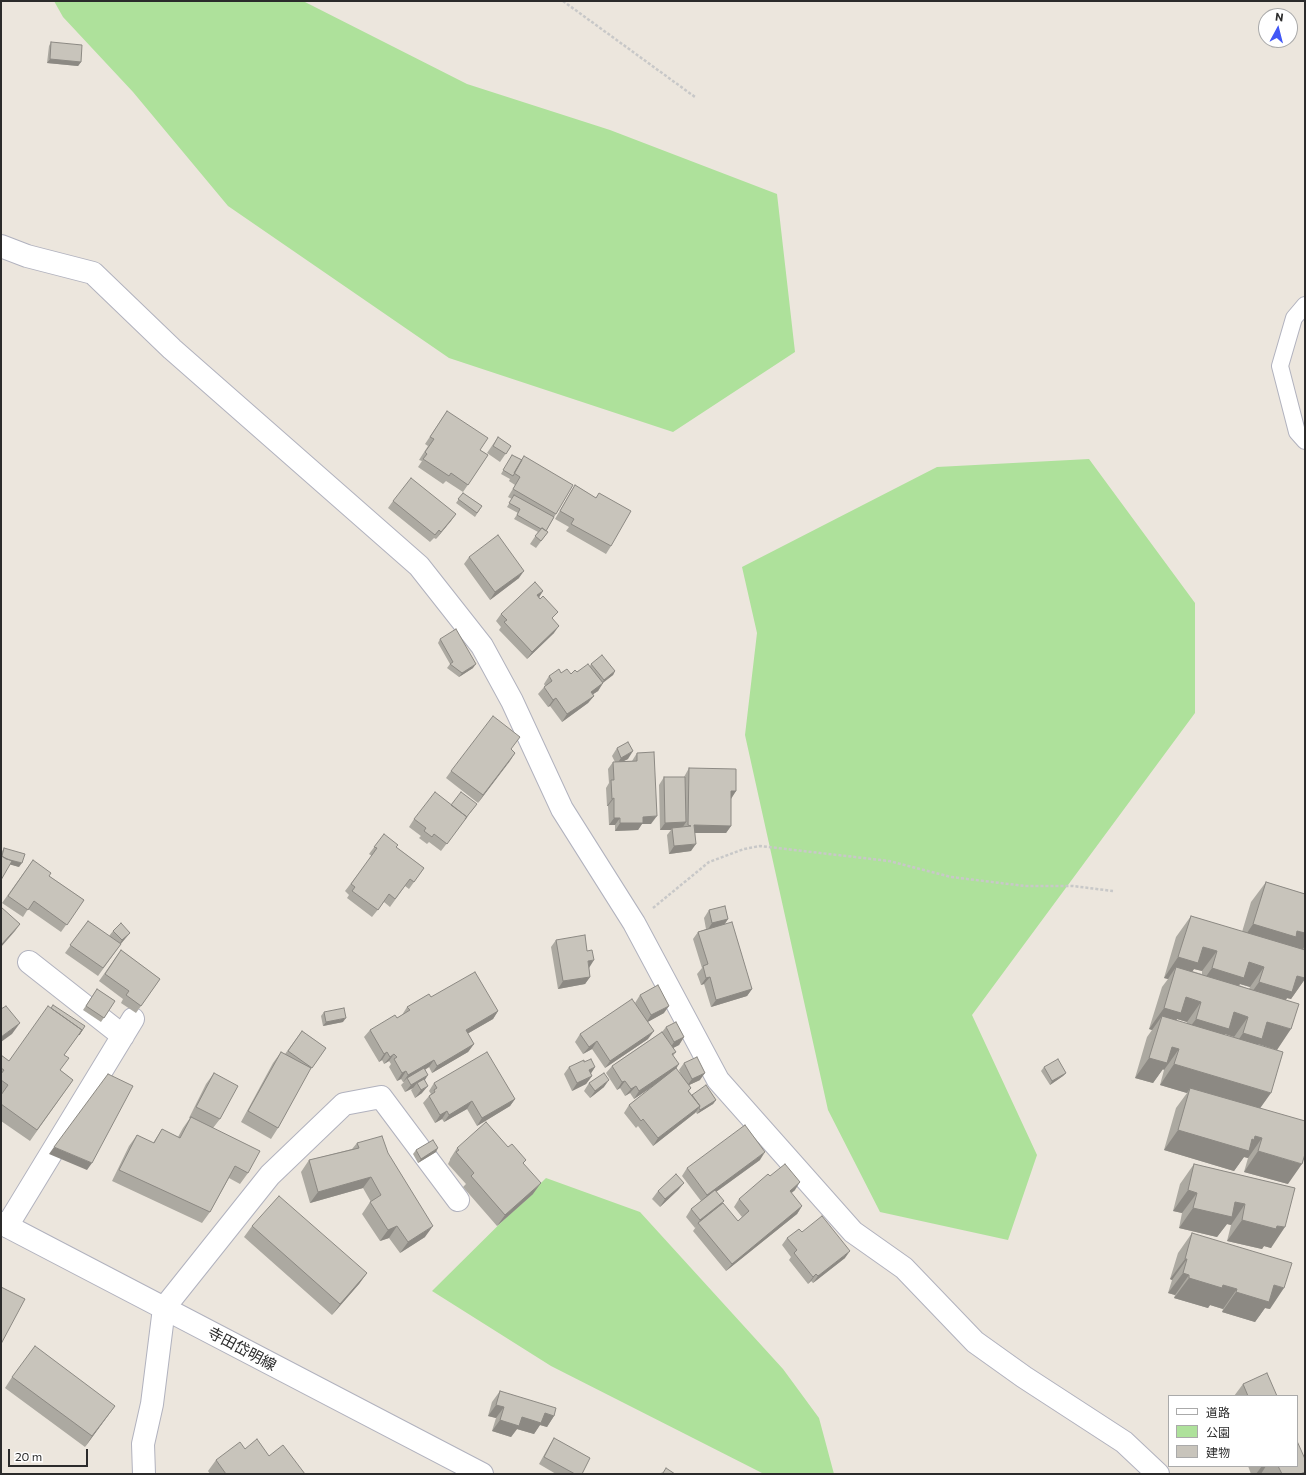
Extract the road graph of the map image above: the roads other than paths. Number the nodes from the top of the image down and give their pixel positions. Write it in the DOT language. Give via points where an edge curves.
graph roads {
  1 [pos="1,246"];
  2 [pos="1305,305"];
  3 [pos="1305,441"];
  4 [pos="29,962"];
  5 [pos="458,1200"];
  6 [pos="4,1225"];
  7 [pos="164,1308"];
  8 [pos="144,1474"];
  9 [pos="482,1474"];
  10 [pos="1158,1474"];
  1 -- 10 [label="street" via="27,256 93,273 172,349 419,566 482,646 512,701 562,809 634,923 718,1080 853,1232 904,1268 975,1342 1124,1442"];
  2 -- 3 [label="lane" via="1294,318 1280,366 1297,432"];
  4 -- 6 [label="street" via="128,1027"];
  5 -- 7 [label="street" via="381,1097 344,1104 270,1175"];
  6 -- 7 [label="street, 寺田岱明線"];
  7 -- 8 [label="street" via="152,1404 143,1444"];
  7 -- 9 [label="street, 寺田岱明線"];
}
